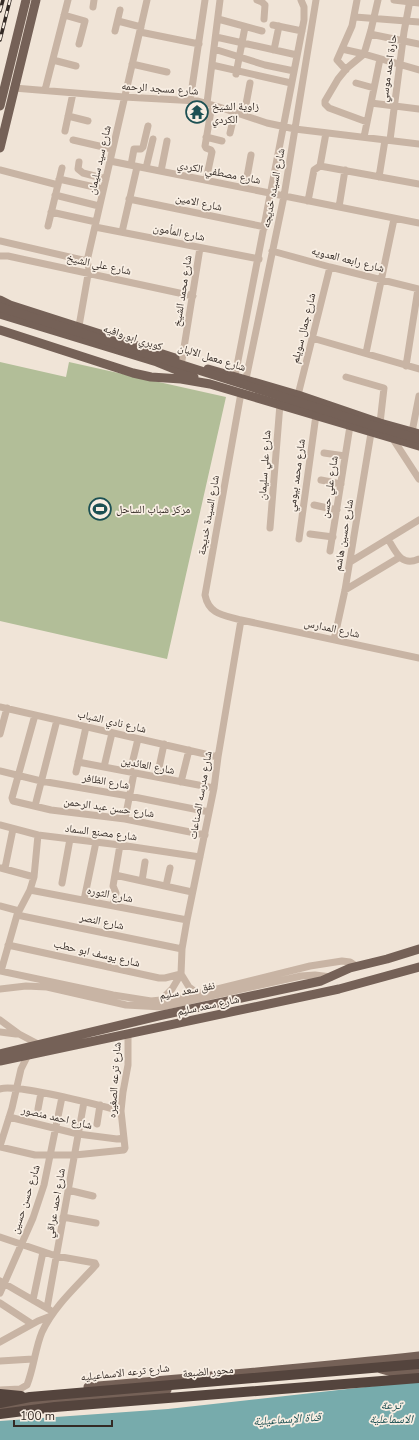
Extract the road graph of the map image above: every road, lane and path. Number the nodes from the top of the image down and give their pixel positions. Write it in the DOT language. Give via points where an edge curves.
graph roads {
  1 [pos="26,0"];
  2 [pos="36,0"];
  3 [pos="68,0"];
  4 [pos="147,0"];
  5 [pos="205,0"];
  6 [pos="220,0"];
  7 [pos="256,0"];
  8 [pos="301,0"];
  9 [pos="316,0"];
  10 [pos="357,0"];
  11 [pos="378,0"];
  12 [pos="394,0"];
  13 [pos="410,1"];
  14 [pos="419,2"];
  15 [pos="120,10"];
  16 [pos="64,15"];
  17 [pos="354,17"];
  18 [pos="374,18"];
  19 [pos="218,19"];
  20 [pos="264,19"];
  21 [pos="406,20"];
  22 [pos="118,22"];
  23 [pos="419,22"];
  24 [pos="245,27"];
  25 [pos="140,29"];
  26 [pos="115,31"];
  27 [pos="262,31"];
  28 [pos="302,31"];
  29 [pos="370,34"];
  30 [pos="216,37"];
  31 [pos="403,41"];
  32 [pos="242,43"];
  33 [pos="79,44"];
  34 [pos="199,44"];
  35 [pos="419,44"];
  36 [pos="214,49"];
  37 [pos="342,49"];
  38 [pos="274,50"];
  39 [pos="364,54"];
  40 [pos="297,55"];
  41 [pos="239,57"];
  42 [pos="380,59"];
  43 [pos="53,60"];
  44 [pos="132,64"];
  45 [pos="212,65"];
  46 [pos="400,65"];
  47 [pos="76,66"];
  48 [pos="346,70"];
  49 [pos="419,70"];
  50 [pos="294,71"];
  51 [pos="167,72"];
  52 [pos="237,73"];
  53 [pos="250,83"];
  54 [pos="292,83"];
  55 [pos="356,83"];
  56 [pos="14,88"];
  57 [pos="374,88"];
  58 [pos="45,90"];
  59 [pos="73,93"];
  60 [pos="124,97"];
  61 [pos="190,101"];
  62 [pos="371,102"];
  63 [pos="209,104"];
  64 [pos="394,105"];
  65 [pos="0,106"];
  66 [pos="419,108"];
  67 [pos="235,112"];
  68 [pos="244,115"];
  69 [pos="68,116"];
  70 [pos="88,121"];
  71 [pos="367,122"];
  72 [pos="148,126"];
  73 [pos="283,126"];
  74 [pos="295,129"];
  75 [pos="65,131"];
  76 [pos="230,133"];
  77 [pos="326,133"];
  78 [pos="206,137"];
  79 [pos="364,137"];
  80 [pos="152,139"];
  81 [pos="73,140"];
  82 [pos="388,140"];
  83 [pos="167,141"];
  84 [pos="222,141"];
  85 [pos="419,144"];
  86 [pos="0,148"];
  87 [pos="112,149"];
  88 [pos="251,155"];
  89 [pos="110,161"];
  90 [pos="79,162"];
  91 [pos="134,166"];
  92 [pos="320,166"];
  93 [pos="62,168"];
  94 [pos="146,168"];
  95 [pos="0,170"];
  96 [pos="345,170"];
  97 [pos="161,171"];
  98 [pos="379,177"];
  99 [pos="106,178"];
  100 [pos="206,180"];
  101 [pos="59,182"];
  102 [pos="419,184"];
  103 [pos="245,188"];
  104 [pos="103,189"];
  105 [pos="271,194"];
  106 [pos="56,195"];
  107 [pos="284,196"];
  108 [pos="129,199"];
  109 [pos="308,201"];
  110 [pos="99,206"];
  111 [pos="339,207"];
  112 [pos="51,212"];
  113 [pos="394,219"];
  114 [pos="419,223"];
  115 [pos="95,224"];
  116 [pos="48,226"];
  117 [pos="265,227"];
  118 [pos="122,232"];
  119 [pos="0,240"];
  120 [pos="200,248"];
  121 [pos="271,254"];
  122 [pos="0,256"];
  123 [pos="259,257"];
  124 [pos="87,261"];
  125 [pos="330,267"];
  126 [pos="88,273"];
  127 [pos="381,279"];
  128 [pos="418,289"];
  129 [pos="193,296"];
  130 [pos="0,300"];
  131 [pos="0,307"];
  132 [pos="0,314"];
  133 [pos="0,330"];
  134 [pos="81,330"];
  135 [pos="312,338"];
  136 [pos="366,353"];
  137 [pos="178,359"];
  138 [pos="406,366"];
  139 [pos="419,370"];
  140 [pos="235,376"];
  141 [pos="346,377"];
  142 [pos="246,379"];
  143 [pos="210,384"];
  144 [pos="274,388"];
  145 [pos="241,392"];
  146 [pos="298,395"];
  147 [pos="419,396"];
  148 [pos="275,403"];
  149 [pos="316,415"];
  150 [pos="380,423"];
  151 [pos="350,426"];
  152 [pos="371,433"];
  153 [pos="417,435"];
  154 [pos="393,439"];
  155 [pos="419,446"];
  156 [pos="324,453"];
  157 [pos="345,456"];
  158 [pos="419,479"];
  159 [pos="321,480"];
  160 [pos="341,484"];
  161 [pos="314,505"];
  162 [pos="337,510"];
  163 [pos="419,520"];
  164 [pos="270,528"];
  165 [pos="310,534"];
  166 [pos="332,537"];
  167 [pos="299,539"];
  168 [pos="388,539"];
  169 [pos="330,551"];
  170 [pos="400,557"];
  171 [pos="419,559"];
  172 [pos="350,562"];
  173 [pos="345,590"];
  174 [pos="241,620"];
  175 [pos="334,640"];
  176 [pos="419,658"];
  177 [pos="4,708"];
  178 [pos="35,715"];
  179 [pos="57,720"];
  180 [pos="86,727"];
  181 [pos="112,733"];
  182 [pos="0,734"];
  183 [pos="138,739"];
  184 [pos="164,744"];
  185 [pos="189,750"];
  186 [pos="218,757"];
  187 [pos="78,762"];
  188 [pos="104,767"];
  189 [pos="0,771"];
  190 [pos="76,772"];
  191 [pos="132,773"];
  192 [pos="18,776"];
  193 [pos="156,777"];
  194 [pos="41,781"];
  195 [pos="181,782"];
  196 [pos="214,788"];
  197 [pos="130,796"];
  198 [pos="35,806"];
  199 [pos="209,812"];
  200 [pos="125,819"];
  201 [pos="0,825"];
  202 [pos="13,829"];
  203 [pos="38,835"];
  204 [pos="205,835"];
  205 [pos="70,839"];
  206 [pos="96,842"];
  207 [pos="120,845"];
  208 [pos="200,857"];
  209 [pos="145,862"];
  210 [pos="2,868"];
  211 [pos="170,868"];
  212 [pos="115,875"];
  213 [pos="34,877"];
  214 [pos="142,881"];
  215 [pos="62,882"];
  216 [pos="166,886"];
  217 [pos="30,890"];
  218 [pos="192,892"];
  219 [pos="84,900"];
  220 [pos="0,906"];
  221 [pos="113,906"];
  222 [pos="18,913"];
  223 [pos="186,920"];
  224 [pos="8,945"];
  225 [pos="182,949"];
  226 [pos="419,949"];
  227 [pos="376,962"];
  228 [pos="356,966"];
  229 [pos="419,967"];
  230 [pos="0,971"];
  231 [pos="181,974"];
  232 [pos="331,977"];
  233 [pos="380,977"];
  234 [pos="0,989"];
  235 [pos="339,989"];
  236 [pos="197,993"];
  237 [pos="160,1001"];
  238 [pos="0,1020"];
  239 [pos="0,1032"];
  240 [pos="19,1034"];
  241 [pos="128,1034"];
  242 [pos="38,1044"];
  243 [pos="0,1054"];
  244 [pos="28,1055"];
  245 [pos="0,1061"];
  246 [pos="17,1088"];
  247 [pos="0,1089"];
  248 [pos="41,1093"];
  249 [pos="62,1097"];
  250 [pos="84,1102"];
  251 [pos="100,1105"];
  252 [pos="38,1109"];
  253 [pos="121,1111"];
  254 [pos="9,1117"];
  255 [pos="97,1124"];
  256 [pos="56,1130"];
  257 [pos="78,1134"];
  258 [pos="124,1138"];
  259 [pos="0,1146"];
  260 [pos="50,1155"];
  261 [pos="75,1155"];
  262 [pos="68,1190"];
  263 [pos="93,1196"];
  264 [pos="64,1217"];
  265 [pos="96,1223"];
  266 [pos="0,1237"];
  267 [pos="22,1244"];
  268 [pos="43,1252"];
  269 [pos="56,1256"];
  270 [pos="2,1282"];
  271 [pos="0,1293"];
  272 [pos="33,1300"];
  273 [pos="0,1304"];
  274 [pos="50,1312"];
  275 [pos="32,1324"];
  276 [pos="2,1338"];
  277 [pos="419,1356"];
  278 [pos="33,1359"];
  279 [pos="0,1361"];
  280 [pos="419,1364"];
  281 [pos="381,1370"];
  282 [pos="419,1372"];
  283 [pos="419,1378"];
  284 [pos="0,1390"];
  285 [pos="0,1395"];
  286 [pos="30,1397"];
  287 [pos="0,1403"];
  288 [pos="0,1408"];
  289 [pos="0,1414"];
  1 -- 65 [label="main road"];
  2 -- 56 [label="main road"];
  3 -- 16 [label="street"];
  4 -- 25 [label="street, شارع سيد سليمان"];
  5 -- 34 [label="street"];
  6 -- 19 [label="street"];
  7 -- 20 [label="street" via="265,5"];
  8 -- 28 [label="street, شارع السيده خديجه" via="305,14"];
  9 -- 74 [label="street, شارع السيده خديجه"];
  10 -- 17 [label="street"];
  11 -- 18 [label="street"];
  12 -- 13 [label="street"];
  13 -- 14 [label="street"];
  13 -- 21 [label="street, حارة احمد موسي"];
  15 -- 22 [label="street"];
  16 -- 33 [label="street" via="85,21"];
  16 -- 43 [label="street"];
  17 -- 18 [label="street"];
  17 -- 37 [label="street"];
  18 -- 21 [label="street"];
  18 -- 29 [label="street"];
  19 -- 24 [label="street"];
  19 -- 30 [label="street"];
  21 -- 23 [label="street"];
  21 -- 31 [label="street, حارة احمد موسي"];
  22 -- 25 [label="street"];
  22 -- 26 [label="street"];
  24 -- 27 [label="street"];
  24 -- 32 [label="street"];
  25 -- 34 [label="street"];
  25 -- 44 [label="street, شارع سيد سليمان"];
  28 -- 38 [label="street" via="276,25"];
  28 -- 40 [label="street, شارع السيده خديجه"];
  29 -- 31 [label="street"];
  29 -- 39 [label="street"];
  30 -- 32 [label="street"];
  30 -- 36 [label="street"];
  31 -- 35 [label="street"];
  31 -- 46 [label="street, حارة احمد موسي"];
  32 -- 38 [label="street"];
  32 -- 41 [label="street"];
  34 -- 61 [label="street"];
  36 -- 41 [label="street"];
  36 -- 45 [label="street"];
  37 -- 39 [label="street"];
  37 -- 48 [label="street" via="337,60"];
  38 -- 40 [label="street"];
  39 -- 42 [label="street"];
  39 -- 48 [label="street"];
  40 -- 50 [label="street, شارع السيده خديجه"];
  41 -- 50 [label="street"];
  41 -- 52 [label="street"];
  42 -- 46 [label="street"];
  42 -- 57 [label="street"];
  43 -- 47 [label="street"];
  43 -- 58 [label="street"];
  44 -- 51 [label="street"];
  44 -- 60 [label="street, شارع سيد سليمان"];
  45 -- 52 [label="street"];
  45 -- 63 [label="street"];
  46 -- 49 [label="street"];
  46 -- 64 [label="street, حارة احمد موسي"];
  48 -- 71 [label="street" via="325,98 325,104 329,108"];
  50 -- 54 [label="street, شارع السيده خديجه"];
  52 -- 54 [label="street"];
  53 -- 68 [label="street"];
  54 -- 73 [label="street, شارع السيده خديجه"];
  55 -- 57 [label="street"];
  56 -- 58 [label="street, شارع مسجد الرحمه"];
  56 -- 86 [label="main road"];
  57 -- 62 [label="street"];
  58 -- 59 [label="street, شارع مسجد الرحمه"];
  59 -- 60 [label="street, شارع مسجد الرحمه"];
  59 -- 69 [label="street"];
  60 -- 61 [label="street, شارع مسجد الرحمه"];
  60 -- 87 [label="street, شارع سيد سليمان"];
  61 -- 63 [label="street, شارع مسجد الرحمه"];
  62 -- 64 [label="street"];
  62 -- 71 [label="street"];
  63 -- 67 [label="street, شارع مسجد الرحمه"];
  63 -- 78 [label="street"];
  64 -- 66 [label="street"];
  64 -- 82 [label="street, حارة احمد موسي"];
  67 -- 68 [label="street, شارع مسجد الرحمه"];
  67 -- 76 [label="street"];
  68 -- 73 [label="street, شارع مسجد الرحمه"];
  69 -- 70 [label="street"];
  69 -- 75 [label="street"];
  71 -- 79 [label="street"];
  72 -- 91 [label="street" via="142,148 134,149"];
  73 -- 74 [label="street, شارع مسجد الرحمه"];
  73 -- 105 [label="street, شارع السيده خديجه"];
  74 -- 77 [label="street, شارع مسجد الرحمه"];
  74 -- 107 [label="street, شارع السيده خديجه"];
  77 -- 79 [label="street, شارع مسجد الرحمه"];
  77 -- 92 [label="street"];
  78 -- 84 [label="street"];
  78 -- 100 [label="street" via="205,147 212,152"];
  79 -- 82 [label="street, شارع مسجد الرحمه"];
  80 -- 94 [label="street"];
  81 -- 87 [label="street"];
  82 -- 85 [label="street, شارع مسجد الرحمه"];
  82 -- 98 [label="street, حارة احمد موسي"];
  83 -- 97 [label="street"];
  87 -- 89 [label="street, شارع سيد سليمان"];
  88 -- 103 [label="street"];
  89 -- 91 [label="street, شارع مصطفي الكردي"];
  89 -- 99 [label="street, شارع سيد سليمان"];
  90 -- 99 [label="street" via="78,169 81,172"];
  91 -- 94 [label="street, شارع مصطفي الكردي"];
  91 -- 108 [label="street"];
  92 -- 96 [label="street"];
  92 -- 109 [label="street" via="314,170"];
  93 -- 101 [label="street"];
  94 -- 97 [label="street, شارع مصطفي الكردي"];
  95 -- 101 [label="street"];
  96 -- 98 [label="street"];
  96 -- 111 [label="street"];
  97 -- 100 [label="street, شارع مصطفي الكردي"];
  98 -- 102 [label="street"];
  99 -- 104 [label="street, شارع سيد سليمان"];
  100 -- 103 [label="street, شارع مصطفي الكردي"];
  101 -- 104 [label="street"];
  101 -- 106 [label="street"];
  103 -- 105 [label="street, شارع مصطفي الكردي"];
  104 -- 110 [label="street, شارع سيد سليمان"];
  105 -- 107 [label="street, شارع مصطفي الكردي"];
  105 -- 117 [label="street, شارع السيده خديجه"];
  106 -- 110 [label="street"];
  106 -- 112 [label="street"];
  107 -- 109 [label="street, شارع مصطفي الكردي"];
  107 -- 121 [label="street, شارع السيده خديجه"];
  108 -- 117 [label="street, شارع الامين"];
  108 -- 118 [label="street"];
  109 -- 111 [label="street, شارع مصطفي الكردي"];
  110 -- 115 [label="street, شارع سيد سليمان"];
  111 -- 113 [label="street, شارع مصطفي الكردي"];
  112 -- 115 [label="street, شارع المأمون"];
  112 -- 116 [label="street"];
  113 -- 114 [label="street, شارع مصطفي الكردي"];
  113 -- 127 [label="street"];
  115 -- 118 [label="street, شارع المأمون"];
  115 -- 124 [label="street, شارع سيد سليمان"];
  117 -- 123 [label="street, شارع السيده خديجه"];
  118 -- 120 [label="street, شارع المأمون"];
  119 -- 124 [label="street"];
  120 -- 123 [label="street, شارع المأمون"];
  120 -- 129 [label="street, شارع محمد الشيخ"];
  121 -- 123 [label="street, شارع المأمون"];
  121 -- 125 [label="street, شارع رابعه العدويه"];
  121 -- 142 [label="street, شارع السيده خديجه"];
  122 -- 126 [label="street, شارع علي الشيخ"];
  123 -- 140 [label="street, شارع السيده خديجه"];
  124 -- 126 [label="street, شارع سيد سليمان"];
  125 -- 127 [label="street, شارع رابعه العدويه"];
  125 -- 135 [label="street, شارع جمال سويلم"];
  126 -- 129 [label="street, شارع علي الشيخ"];
  126 -- 134 [label="street, شارع سيد سليمان"];
  127 -- 128 [label="street, شارع رابعه العدويه"];
  127 -- 136 [label="street"];
  128 -- 138 [label="street"];
  129 -- 137 [label="street, شارع محمد الشيخ"];
  130 -- 134 [label="main road, شارع معمل الالبان"];
  131 -- 134 [label="main road, كوبري ابو وافيه, bridge"];
  132 -- 143 [label="main road, كوبري ابو وافيه" via="157,362"];
  133 -- 143 [label="main road" via="133,373"];
  134 -- 137 [label="main road, شارع معمل الالبان"];
  134 -- 137 [label="main road"];
  134 -- 153 [label="main road, كوبري ابو وافيه, bridge" via="368,424"];
  135 -- 136 [label="street"];
  135 -- 146 [label="street, شارع جمال سويلم"];
  136 -- 138 [label="street"];
  137 -- 140 [label="main road, شارع معمل الالبان"];
  138 -- 139 [label="street"];
  140 -- 142 [label="main road, شارع معمل الالبان"];
  141 -- 150 [label="street" via="384,388"];
  142 -- 144 [label="main road, شارع معمل الالبان"];
  143 -- 145 [label="main road"];
  144 -- 146 [label="main road, شارع معمل الالبان"];
  144 -- 148 [label="main road"];
  145 -- 148 [label="main road"];
  145 -- 174 [label="street, شارع السيدة خديجة" via="205,595 210,608 217,613"];
  146 -- 150 [label="main road, شارع معمل الالبان"];
  147 -- 153 [label="street"];
  148 -- 149 [label="main road"];
  148 -- 164 [label="street, شارع علي سليمان"];
  149 -- 151 [label="main road"];
  149 -- 167 [label="street, شارع محمد بيومي"];
  150 -- 153 [label="main road, شارع معمل الالبان"];
  151 -- 152 [label="main road"];
  151 -- 157 [label="street, شارع علي حسن"];
  152 -- 154 [label="main road"];
  152 -- 172 [label="street, شارع حسين هاشم"];
  154 -- 155 [label="main road"];
  154 -- 158 [label="street"];
  156 -- 157 [label="street"];
  157 -- 160 [label="street, شارع علي حسن"];
  159 -- 160 [label="street"];
  160 -- 162 [label="street, شارع علي حسن"];
  161 -- 162 [label="street"];
  162 -- 166 [label="street, شارع علي حسن"];
  163 -- 168 [label="street"];
  165 -- 166 [label="street"];
  166 -- 169 [label="street, شارع علي حسن"];
  168 -- 170 [label="street"];
  168 -- 172 [label="street"];
  170 -- 171 [label="street" via="408,562"];
  170 -- 173 [label="street"];
  172 -- 173 [label="street, شارع حسين هاشم"];
  173 -- 175 [label="street, شارع حسين هاشم"];
  174 -- 175 [label="street, شارع المدارس"];
  174 -- 186 [label="street, شارع مدرسه الصناعات"];
  175 -- 176 [label="street, شارع المدارس"];
  177 -- 178 [label="street, شارع نادي الشباب"];
  177 -- 182 [label="street"];
  178 -- 179 [label="street, شارع نادي الشباب"];
  178 -- 192 [label="street"];
  179 -- 180 [label="street, شارع نادي الشباب"];
  179 -- 194 [label="street"];
  180 -- 181 [label="street, شارع نادي الشباب"];
  180 -- 187 [label="street"];
  181 -- 183 [label="street, شارع نادي الشباب"];
  181 -- 188 [label="street"];
  183 -- 184 [label="street, شارع نادي الشباب"];
  183 -- 191 [label="street"];
  184 -- 185 [label="street, شارع نادي الشباب"];
  184 -- 193 [label="street"];
  185 -- 186 [label="street, شارع نادي الشباب"];
  185 -- 195 [label="street"];
  186 -- 196 [label="street, شارع مدرسه الصناعات"];
  187 -- 188 [label="street, شارع العائدين"];
  187 -- 190 [label="street"];
  188 -- 191 [label="street, شارع العائدين"];
  189 -- 192 [label="street, شارع الظافر"];
  191 -- 193 [label="street, شارع العائدين"];
  191 -- 197 [label="street"];
  192 -- 194 [label="street, شارع الظافر"];
  192 -- 198 [label="street, شارع حسن عبد الرحمن" via="12,798 14,801"];
  193 -- 195 [label="street, شارع العائدين"];
  194 -- 197 [label="street, شارع الظافر"];
  194 -- 198 [label="street"];
  195 -- 196 [label="street, شارع العائدين"];
  196 -- 199 [label="street, شارع مدرسه الصناعات"];
  197 -- 199 [label="street, شارع الظافر"];
  197 -- 200 [label="street"];
  198 -- 200 [label="street, شارع حسن عبد الرحمن"];
  199 -- 204 [label="street, شارع مدرسه الصناعات"];
  200 -- 204 [label="street, شارع حسن عبد الرحمن"];
  201 -- 202 [label="street, شارع مصنع السماد"];
  202 -- 203 [label="street, شارع مصنع السماد"];
  202 -- 210 [label="street"];
  203 -- 205 [label="street, شارع مصنع السماد"];
  203 -- 213 [label="street"];
  204 -- 208 [label="street, شارع مدرسه الصناعات"];
  205 -- 206 [label="street, شارع مصنع السماد"];
  205 -- 215 [label="street"];
  206 -- 207 [label="street, شارع مصنع السماد"];
  206 -- 219 [label="street"];
  207 -- 208 [label="street, شارع مصنع السماد"];
  207 -- 212 [label="street"];
  208 -- 218 [label="street, شارع مدرسه الصناعات"];
  209 -- 214 [label="street"];
  210 -- 213 [label="street"];
  211 -- 216 [label="street"];
  212 -- 214 [label="street"];
  212 -- 221 [label="street" via="113,886 116,893"];
  213 -- 217 [label="street"];
  214 -- 216 [label="street"];
  216 -- 218 [label="street"];
  217 -- 219 [label="street, شارع الثوره"];
  217 -- 222 [label="street"];
  218 -- 223 [label="street, شارع مدرسه الصناعات"];
  219 -- 221 [label="street, شارع الثوره"];
  220 -- 222 [label="street, شارع النصر"];
  221 -- 223 [label="street, شارع الثوره"];
  222 -- 224 [label="street"];
  222 -- 225 [label="street, شارع النصر"];
  223 -- 225 [label="street, شارع مدرسه الصناعات"];
  224 -- 230 [label="street"];
  224 -- 231 [label="street, شارع يوسف ابو حطب" via="159,978"];
  225 -- 231 [label="street, شارع مدرسه الصناعات"];
  226 -- 227 [label="main road, شارع سعد سليم"];
  227 -- 228 [label="main road, شارع سعد سليم"];
  227 -- 233 [label="main road" via="375,971"];
  228 -- 232 [label="main road, شارع سعد سليم"];
  228 -- 236 [label="street, شارع سعد سليم" via="342,961 310,966"];
  229 -- 233 [label="main road, شارع سعد سليم"];
  230 -- 237 [label="street, شارع سعد سليم" via="113,996"];
  231 -- 236 [label="street" via="189,987"];
  231 -- 237 [label="street" via="172,989"];
  232 -- 234 [label="street, نفق سعد سليم" via="302,976 162,1008 126,1005 48,987"];
  232 -- 235 [label="main road" via="338,981"];
  232 -- 242 [label="main road, شارع سعد سليم"];
  233 -- 235 [label="main road, شارع سعد سليم"];
  235 -- 241 [label="main road, شارع سعد سليم"];
  236 -- 237 [label="street, شارع سعد سليم"];
  238 -- 240 [label="street"];
  239 -- 240 [label="street"];
  240 -- 242 [label="street"];
  241 -- 244 [label="main road, شارع سعد سليم"];
  241 -- 253 [label="street, شارع ترعه الصغيره" via="128,1065"];
  242 -- 243 [label="main road, شارع سعد سليم"];
  244 -- 245 [label="main road, شارع سعد سليم"];
  244 -- 246 [label="street" via="20,1069"];
  246 -- 247 [label="street"];
  246 -- 248 [label="street"];
  246 -- 254 [label="street"];
  248 -- 249 [label="street"];
  248 -- 252 [label="street"];
  249 -- 250 [label="street"];
  249 -- 256 [label="street, شارع حسن حسين"];
  250 -- 251 [label="street"];
  250 -- 257 [label="street, شارع احمد عراقي"];
  251 -- 253 [label="street"];
  251 -- 255 [label="street"];
  253 -- 258 [label="street, شارع ترعه الصغيره"];
  254 -- 256 [label="street, شارع احمد منصور"];
  254 -- 259 [label="street"];
  256 -- 257 [label="street, شارع احمد منصور"];
  256 -- 260 [label="street, شارع حسن حسين"];
  257 -- 258 [label="street, شارع احمد منصور"];
  257 -- 261 [label="street, شارع احمد عراقي"];
  258 -- 261 [label="street, شارع ترعه الصغيره" via="124,1150"];
  259 -- 260 [label="street" via="31,1155"];
  260 -- 261 [label="street"];
  260 -- 267 [label="street, شارع حسن حسين" via="44,1185"];
  261 -- 262 [label="street, شارع احمد عراقي"];
  262 -- 263 [label="street"];
  262 -- 264 [label="street, شارع احمد عراقي"];
  264 -- 265 [label="street"];
  264 -- 269 [label="street, شارع احمد عراقي"];
  266 -- 267 [label="street"];
  267 -- 268 [label="street"];
  267 -- 270 [label="street, شارع حسن حسين"];
  268 -- 269 [label="street"];
  268 -- 272 [label="street"];
  269 -- 274 [label="street, شارع احمد عراقي"];
  269 -- 274 [label="street" via="96,1265"];
  270 -- 271 [label="street, شارع حسن حسين"];
  270 -- 272 [label="street"];
  272 -- 274 [label="street"];
  273 -- 275 [label="street"];
  274 -- 275 [label="street"];
  274 -- 278 [label="street"];
  275 -- 276 [label="street"];
  277 -- 285 [label="main road, شارع ترعه الاسماعيليه"];
  278 -- 279 [label="street"];
  278 -- 284 [label="street" via="25,1387"];
  280 -- 281 [label="main road"];
  280 -- 286 [label="highway, محور الضبعة, bridge"];
  281 -- 282 [label="main road" via="395,1373"];
  281 -- 288 [label="main road, شارع ترعه الاسماعيليه"];
  283 -- 289 [label="highway" via="54,1407"];
  285 -- 286 [label="highway, bridge"];
  286 -- 287 [label="highway, محور الضبعة, bridge"];
}
